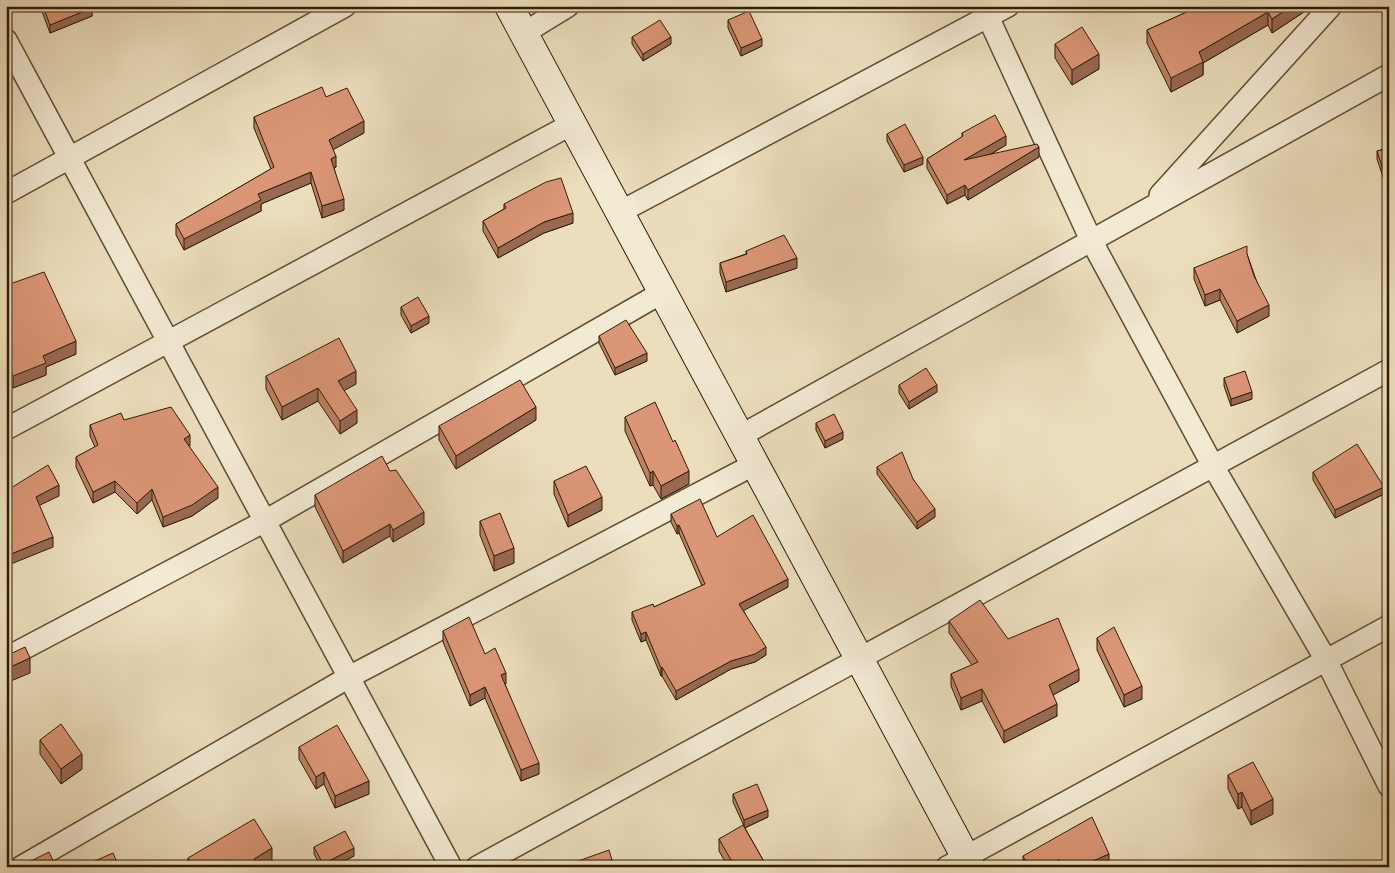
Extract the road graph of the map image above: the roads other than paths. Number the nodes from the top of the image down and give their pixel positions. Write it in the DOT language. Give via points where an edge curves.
graph roads {
  1 [pos="345,6"];
  2 [pos="509,6"];
  3 [pos="568,6"];
  4 [pos="1008,6"];
  5 [pos="1331,6"];
  6 [pos="985,12"];
  7 [pos="524,33"];
  8 [pos="6,40"];
  9 [pos="1389,75"];
  10 [pos="572,124"];
  11 [pos="70,158"];
  12 [pos="6,193"];
  13 [pos="1148,208"];
  14 [pos="620,212"];
  15 [pos="1091,240"];
  16 [pos="663,292"];
  17 [pos="168,341"];
  18 [pos="1389,370"];
  19 [pos="6,429"];
  20 [pos="740,436"];
  21 [pos="755,464"];
  22 [pos="1213,466"];
  23 [pos="266,522"];
  24 [pos="1389,626"];
  25 [pos="6,658"];
  26 [pos="859,658"];
  27 [pos="1326,660"];
  28 [pos="349,677"];
  29 [pos="1389,786"];
  30 [pos="961,863"];
  31 [pos="21,867"];
  32 [pos="451,867"];
  33 [pos="477,867"];
  1 -- 11 [label="street"];
  2 -- 7 [label="street"];
  3 -- 7 [label="street"];
  4 -- 6 [label="street"];
  5 -- 13 [label="street"];
  6 -- 14 [label="street"];
  6 -- 15 [label="street"];
  7 -- 10 [label="street"];
  8 -- 11 [label="street"];
  9 -- 13 [label="street"];
  10 -- 14 [label="street"];
  10 -- 17 [label="street"];
  11 -- 12 [label="street"];
  11 -- 17 [label="street"];
  13 -- 15 [label="street"];
  14 -- 16 [label="street"];
  15 -- 20 [label="street"];
  15 -- 22 [label="street"];
  16 -- 20 [label="street"];
  16 -- 23 [label="street"];
  17 -- 19 [label="street"];
  17 -- 23 [label="street"];
  18 -- 22 [label="street"];
  20 -- 21 [label="street"];
  21 -- 26 [label="street"];
  21 -- 28 [label="street"];
  22 -- 26 [label="street"];
  22 -- 27 [label="street"];
  23 -- 25 [label="street"];
  23 -- 28 [label="street"];
  24 -- 27 [label="street"];
  26 -- 30 [label="street"];
  26 -- 33 [label="street"];
  27 -- 29 [label="street"];
  27 -- 30 [label="street"];
  28 -- 31 [label="street"];
  28 -- 32 [label="street"];
}
